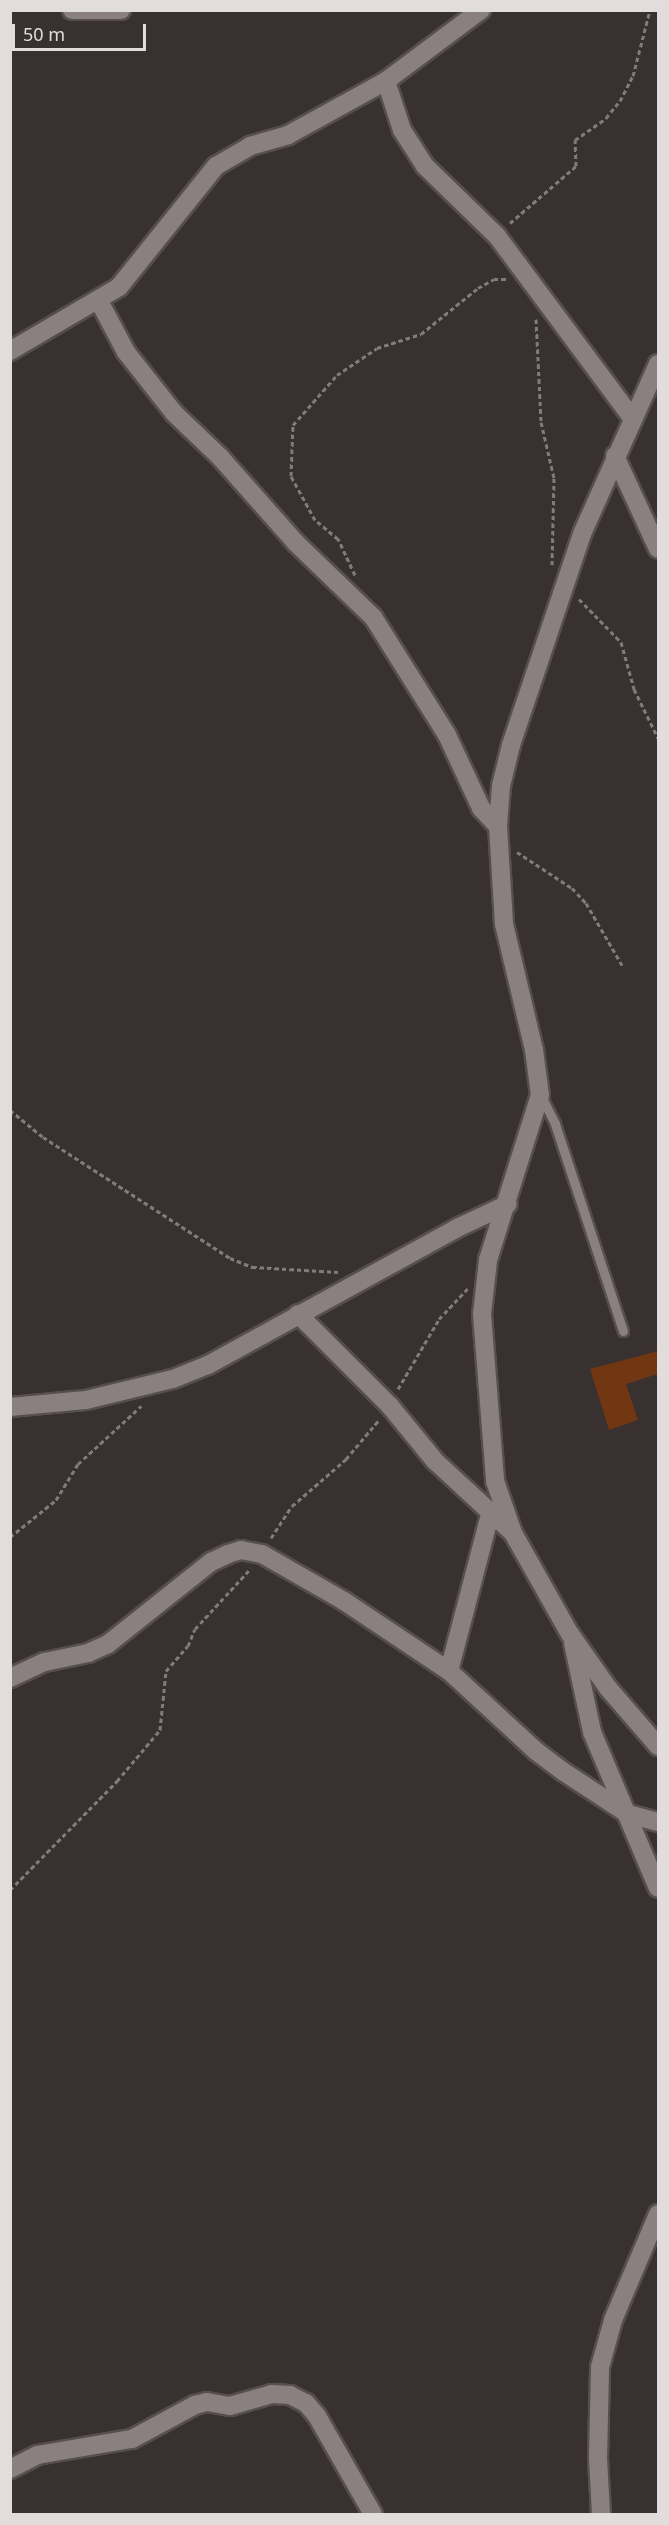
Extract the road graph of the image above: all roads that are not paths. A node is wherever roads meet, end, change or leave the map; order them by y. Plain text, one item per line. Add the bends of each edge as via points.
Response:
1 (72, 10) edge
2 (121, 10) edge
3 (481, 10) edge
4 (386, 81) junction
5 (99, 301) junction
6 (10, 351) edge
7 (658, 364) edge
8 (633, 419) junction
9 (615, 456) junction
10 (658, 549) edge
11 (499, 832) junction
12 (540, 1095) junction
13 (508, 1204) junction
14 (297, 1314) junction
15 (623, 1331) dead end
16 (10, 1407) edge
17 (490, 1515) junction
18 (513, 1533) junction
19 (573, 1638) junction
20 (449, 1671) junction
21 (10, 1678) edge
22 (658, 1746) edge
23 (628, 1814) junction
24 (658, 1822) edge
25 (658, 1888) edge
26 (658, 2214) edge
27 (10, 2469) edge
28 (373, 2514) edge
29 (601, 2514) edge

1 - 2 street
3 - 4 street
4 - 5 street via 288,135 250,146 216,166 134,270
4 - 8 street via 402,130 425,166 497,236
5 - 6 street
5 - 11 street via 126,352 174,413 288,535 373,617 447,735 481,808
7 - 8 street
8 - 9 street
9 - 10 street
9 - 11 street via 563,588 511,745 501,786
11 - 12 street via 504,924 534,1050
12 - 13 street
12 - 15 lane via 555,1124
13 - 14 street
13 - 18 street via 482,1286 486,1407 495,1481
14 - 16 street via 208,1365 173,1379 86,1400
14 - 17 street
17 - 18 street
17 - 20 street
18 - 19 street
19 - 22 street via 608,1688
19 - 23 street via 592,1732
20 - 21 street via 344,1601 262,1554 240,1550 211,1562 108,1644 88,1653 45,1662
20 - 23 street via 536,1751
23 - 24 street
23 - 25 street
26 - 29 street via 602,2358 598,2447
27 - 28 street via 37,2455 132,2439 195,2405 207,2402 230,2406 272,2394 290,2395 306,2403 317,2416

